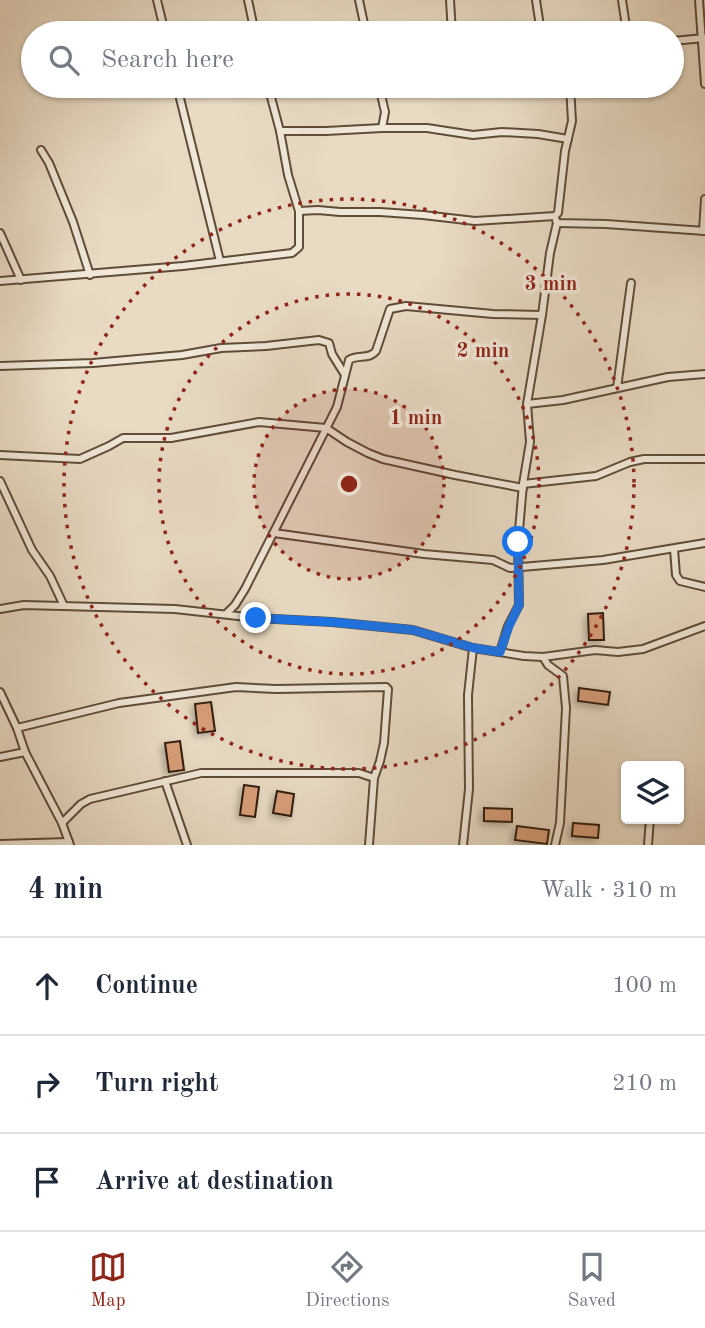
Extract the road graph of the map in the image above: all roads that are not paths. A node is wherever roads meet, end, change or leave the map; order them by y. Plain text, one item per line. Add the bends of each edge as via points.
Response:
1 (157, 0) edge
2 (248, 0) edge
3 (359, 0) edge
4 (450, 0) edge
5 (536, 0) edge
6 (621, 0) edge
7 (699, 0) edge
8 (162, 21) edge
9 (252, 21) edge
10 (363, 21) edge
11 (451, 21) edge
12 (539, 21) edge
13 (625, 21) edge
14 (703, 38) edge
15 (684, 40) edge
16 (705, 84) edge
17 (180, 98) edge
18 (271, 98) edge
19 (381, 98) edge
20 (571, 98) edge
21 (382, 128) junction
22 (280, 131) junction
23 (568, 139) junction
24 (41, 150) dead end
25 (705, 199) edge
26 (299, 211) junction
27 (555, 219) junction
28 (704, 231) edge
29 (0, 233) edge
30 (220, 261) junction
31 (90, 275) junction
32 (22, 280) junction
33 (0, 281) edge
34 (631, 283) dead end
35 (542, 315) junction
36 (0, 366) edge
37 (705, 374) edge
38 (345, 375) junction
39 (617, 388) junction
40 (527, 404) junction
41 (326, 428) junction
42 (0, 455) edge
43 (705, 459) edge
44 (0, 481) edge
45 (523, 486) junction
46 (274, 533) junction
47 (705, 543) edge
48 (674, 549) junction
49 (518, 568) junction
50 (705, 587) edge
51 (64, 606) junction
52 (0, 609) edge
53 (226, 614) junction
54 (705, 626) edge
55 (474, 648) junction
56 (500, 652) junction
57 (542, 657) junction
58 (0, 692) edge
59 (17, 728) junction
60 (25, 752) junction
61 (0, 757) edge
62 (374, 778) junction
63 (165, 781) junction
64 (62, 823) junction
65 (650, 824) edge
66 (0, 844) edge
67 (69, 844) edge
68 (187, 845) edge
69 (369, 845) edge
70 (463, 845) edge
71 (555, 845) edge
72 (648, 845) edge

1 - 8 street
2 - 9 street
3 - 10 street
4 - 11 street
5 - 12 street
6 - 13 street
7 - 14 street
14 - 15 street
14 - 16 street
17 - 30 street
18 - 22 street
19 - 21 street
20 - 23 street
21 - 22 street
21 - 23 street
22 - 26 street
23 - 27 street
24 - 31 street via 74,222
25 - 28 street
26 - 27 street via 474,221
26 - 30 street via 299,247 292,253
27 - 28 street
27 - 35 street
29 - 32 street
30 - 31 street
31 - 32 street
32 - 33 street
34 - 39 street
35 - 38 street via 393,308 376,351 349,360
35 - 40 street
36 - 38 street via 93,363 319,340 329,343
37 - 39 street
38 - 41 street
39 - 40 street
40 - 45 street via 530,442
41 - 42 street via 259,422 171,438 123,438 80,459
41 - 45 street via 383,459
41 - 46 street
43 - 45 street via 644,459 596,476
44 - 51 street
45 - 49 street
46 - 49 street
46 - 53 street via 245,589
47 - 48 street
48 - 49 street
48 - 50 street via 680,581
49 - 56 street via 519,605
51 - 52 street
51 - 53 street
53 - 55 street via 413,630
54 - 57 street via 643,649
55 - 56 street
55 - 70 street
56 - 57 street
57 - 71 street via 563,676 566,708
58 - 59 street
59 - 60 street
59 - 62 street via 119,703 236,687 386,687 384,743
60 - 61 street
60 - 64 street
62 - 63 street via 359,773 201,773
62 - 69 street
63 - 64 street via 90,799
63 - 68 street
64 - 67 street
65 - 72 street
66 - 67 street

